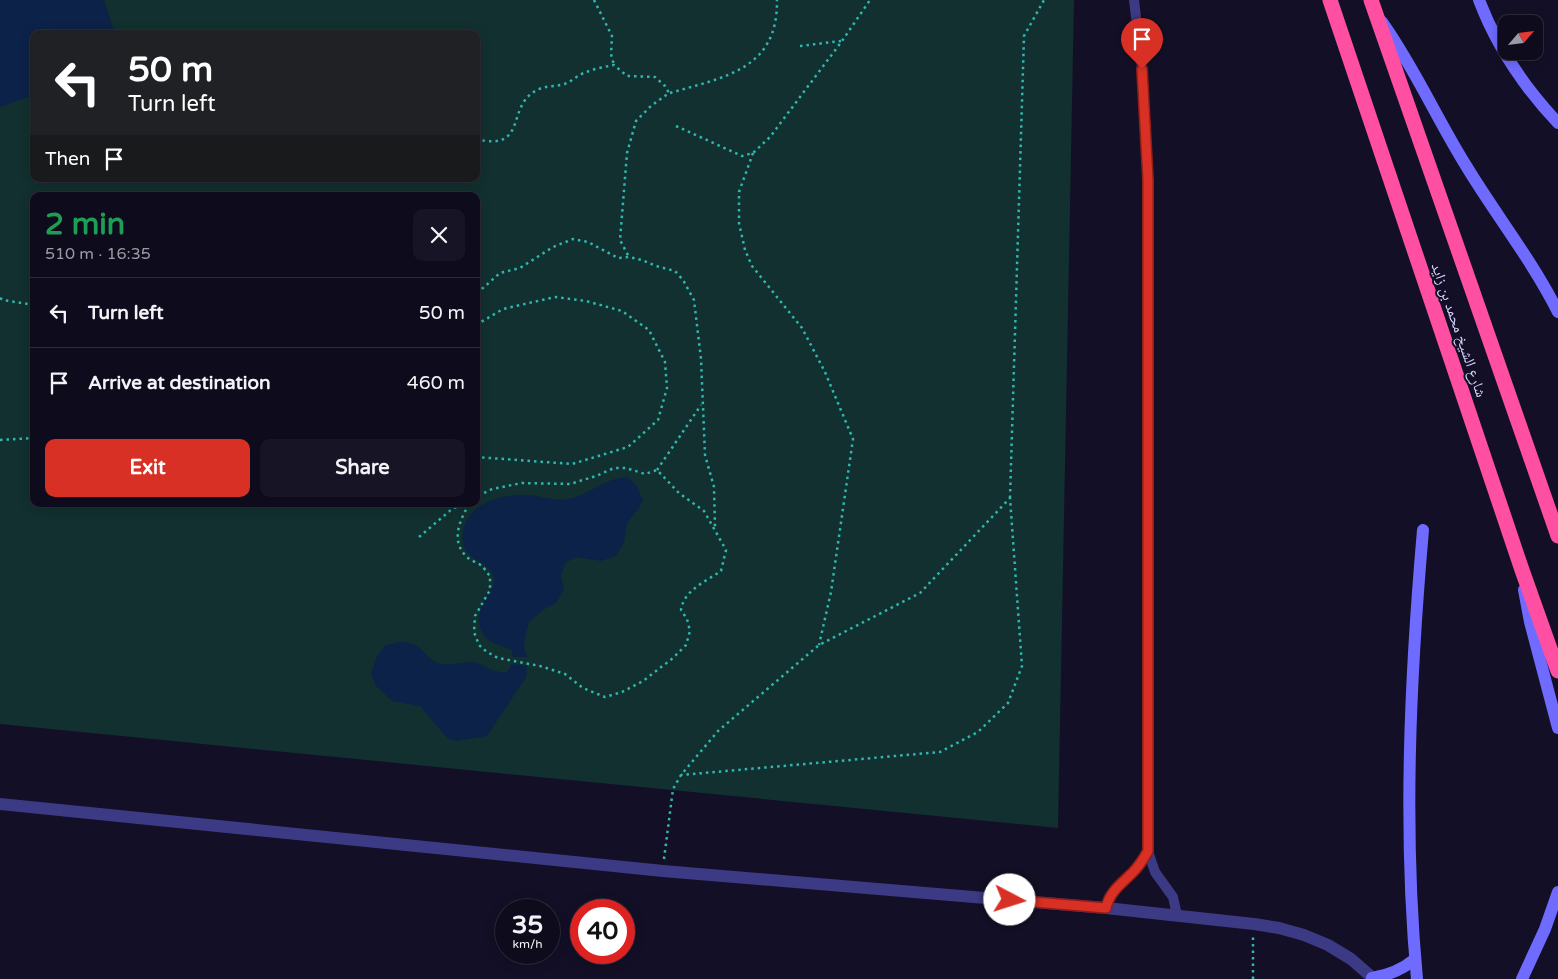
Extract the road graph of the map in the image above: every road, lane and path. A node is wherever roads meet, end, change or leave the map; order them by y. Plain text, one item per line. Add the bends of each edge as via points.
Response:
1 (594, 0) edge
2 (777, 0) edge
3 (870, 0) edge
4 (1044, 0) edge
5 (1134, 0) edge
6 (1330, 0) edge
7 (1479, 0) edge
8 (1373, 7) edge
9 (842, 41) junction
10 (800, 46) dead end
11 (614, 65) junction
12 (669, 93) junction
13 (1558, 123) edge
14 (676, 126) dead end
15 (480, 139) edge
16 (753, 154) junction
17 (629, 257) junction
18 (480, 290) edge
19 (0, 298) edge
20 (30, 304) edge
21 (1558, 312) edge
22 (480, 323) edge
23 (702, 404) junction
24 (30, 438) edge
25 (0, 440) edge
26 (480, 457) edge
27 (657, 470) junction
28 (480, 495) edge
29 (1010, 498) junction
30 (456, 507) edge
31 (467, 507) edge
32 (716, 530) junction
33 (1424, 530) dead end
34 (1558, 536) edge
35 (419, 537) dead end
36 (1522, 570) junction
37 (819, 645) junction
38 (1558, 671) edge
39 (1558, 728) edge
40 (681, 775) junction
41 (0, 804) edge
42 (1148, 851) junction
43 (662, 871) junction
44 (1558, 892) edge
45 (1106, 908) junction
46 (1177, 915) junction
47 (1254, 924) junction
48 (1416, 960) junction
49 (1373, 978) edge
50 (1253, 979) edge
51 (1417, 979) edge
52 (1522, 979) edge

1 - 11 path via 612,36
2 - 12 path via 774,30 767,47 749,64 729,76
3 - 9 path
4 - 29 path via 1024,36
5 - 42 street via 1143,78 1148,180
6 - 36 highway, شارع الشيخ محمد بن زايد
7 - 13 main road via 1502,48 1524,82
8 - 21 main road via 1465,165 1529,260
8 - 34 highway, شارع الشيخ محمد بن زايد
9 - 10 path
9 - 16 path via 770,137
11 - 12 path via 627,76 655,77
11 - 15 path via 583,73 567,83 537,89 527,97 510,134 503,140
12 - 17 path via 636,121 627,153 620,240
14 - 16 path via 742,156
16 - 37 path via 739,192 739,222 745,250 752,266 802,328 825,372 853,439 831,592
17 - 18 path via 618,258 588,242 573,239 553,247 520,268 500,273
17 - 23 path via 675,271 694,300
19 - 20 path
22 - 26 path via 503,309 555,296 622,311 649,330 665,362 667,388 658,420 628,447 572,464
23 - 27 path
23 - 32 path via 705,455 714,487
24 - 25 path
27 - 28 path via 645,474 614,468 570,484 522,484 492,488
27 - 32 path via 683,496 704,511
29 - 37 path via 920,592
29 - 40 path via 1022,666 1008,703 978,732 940,752
30 - 35 path
31 - 32 path via 457,534 459,547 490,576 490,590 475,616 474,632 479,645 498,658 565,674 583,688 604,696 622,692 643,681 686,645 690,631 681,610 683,600 721,571 726,550
33 - 48 main road via 1410,745
36 - 38 highway, شارع الشيخ محمد بن زايد
36 - 39 main road via 1530,622
37 - 40 path via 718,731
40 - 43 path via 673,789
41 - 43 street
42 - 45 street via 1108,898
42 - 46 street via 1155,872 1173,897
43 - 45 street
44 - 52 main road
45 - 46 street
46 - 47 street
47 - 49 street via 1288,930 1328,945
47 - 50 path
48 - 49 main road via 1400,970
48 - 51 main road

